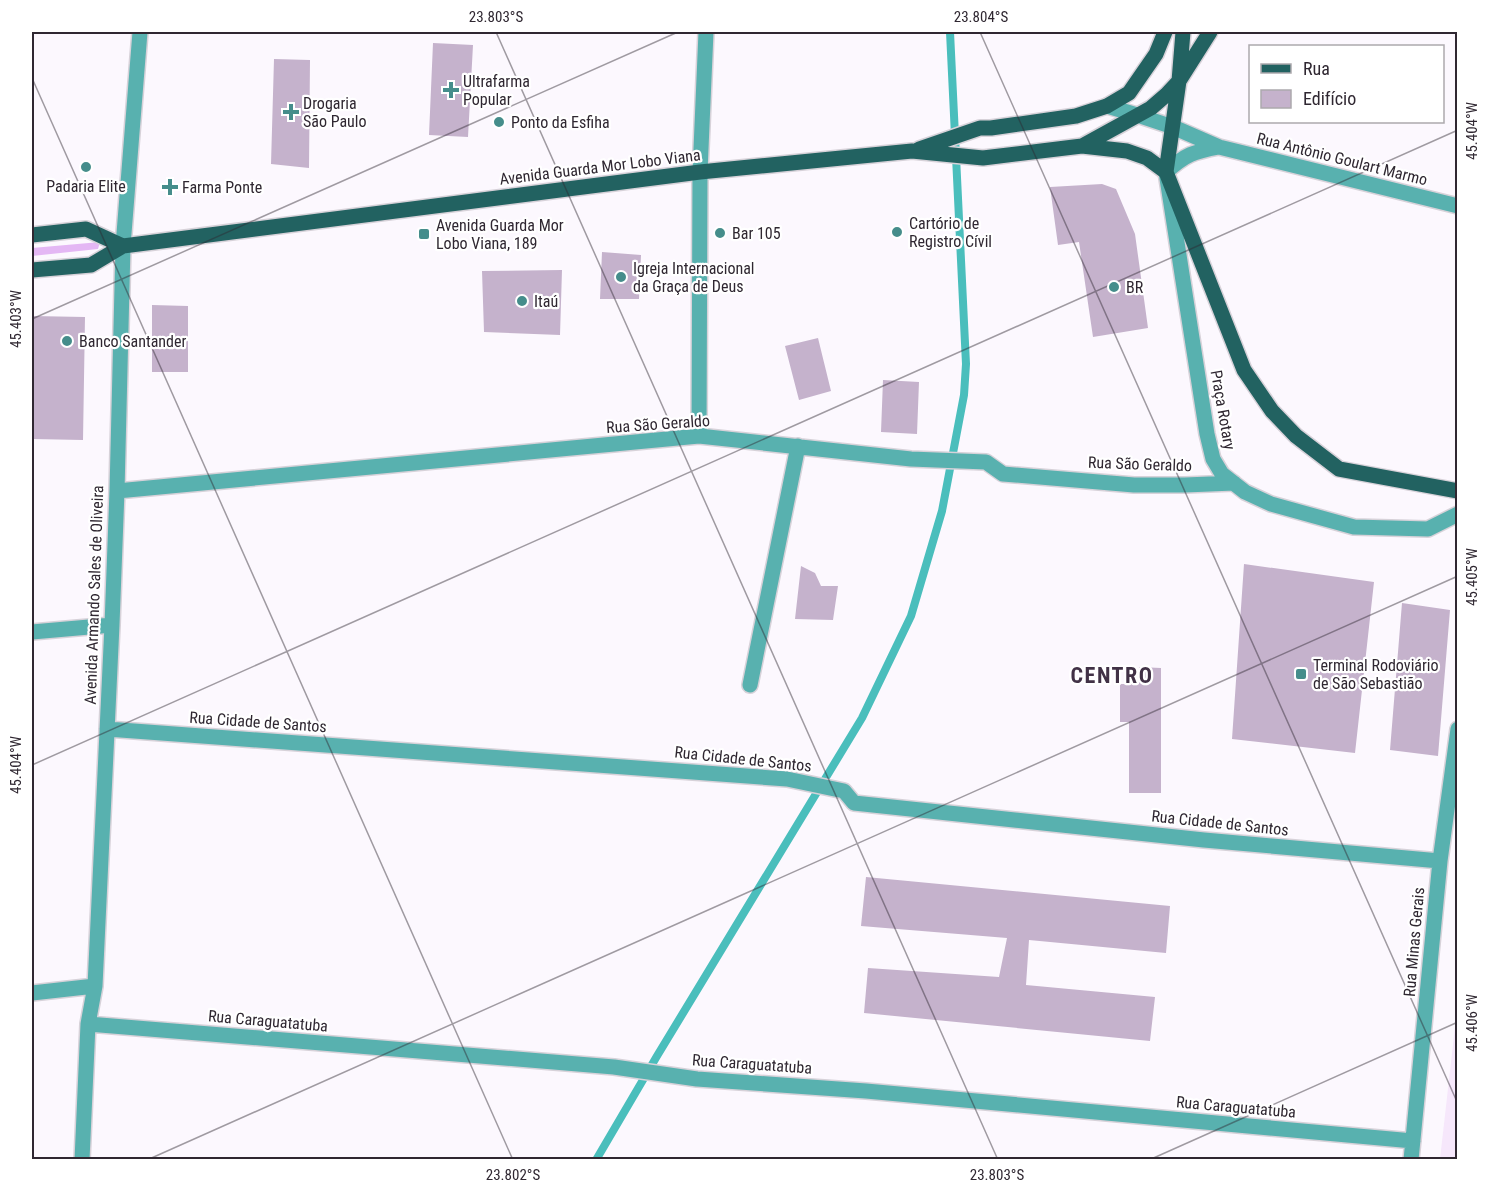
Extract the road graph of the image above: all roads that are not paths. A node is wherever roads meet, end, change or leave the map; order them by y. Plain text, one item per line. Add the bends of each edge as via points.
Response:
1 (140, 32) edge
2 (706, 32) edge
3 (1165, 32) edge
4 (1183, 32) edge
5 (1210, 32) edge
6 (1179, 81) junction
7 (1107, 106) junction
8 (1137, 115) junction
9 (1173, 128) junction
10 (1082, 146) junction
11 (1219, 147) junction
12 (912, 151) junction
13 (700, 172) junction
14 (1166, 172) junction
15 (1458, 206) edge
16 (32, 235) edge
17 (123, 246) junction
18 (32, 270) edge
19 (699, 436) junction
20 (798, 446) junction
21 (1234, 483) junction
22 (117, 491) junction
23 (1458, 491) edge
24 (1458, 514) edge
25 (112, 625) junction
26 (32, 632) edge
27 (750, 685) dead end
28 (107, 729) junction
29 (1458, 729) edge
30 (1440, 861) junction
31 (94, 986) junction
32 (32, 993) edge
33 (88, 1024) junction
34 (1413, 1141) junction
35 (82, 1160) edge
36 (1411, 1160) edge

1 - 17 street, Avenida Armando Sales de Oliveira
2 - 13 street
3 - 7 main road via 1156,54 1129,93
4 - 6 main road
5 - 6 main road
6 - 8 main road via 1151,108
6 - 9 main road
7 - 8 street, Rua Antônio Goulart Marmo
7 - 12 main road via 1076,116 980,128
8 - 9 street, Rua Antônio Goulart Marmo
8 - 10 main road
9 - 11 street, Rua Antônio Goulart Marmo
9 - 14 main road
10 - 12 main road, Avenida Guarda Mor Lobo Viana via 983,158
10 - 14 main road via 1127,151 1147,158
11 - 14 street, Rua Antônio Goulart Marmo via 1197,151
11 - 15 street, Rua Antônio Goulart Marmo
12 - 13 main road, Avenida Guarda Mor Lobo Viana
13 - 17 main road, Avenida Guarda Mor Lobo Viana
13 - 19 street
14 - 21 street, Praça Rotary via 1207,434 1213,459 1222,474
14 - 23 main road via 1244,370 1272,411 1296,436 1339,469
16 - 17 main road via 86,229
17 - 18 main road, Avenida Guarda Mor Lobo Viana via 91,265
17 - 22 street, Avenida Armando Sales de Oliveira
19 - 20 street, Rua São Geraldo
19 - 22 street, Rua São Geraldo
20 - 21 street, Rua São Geraldo via 911,459 986,462 1003,474 1134,485
20 - 27 street
21 - 24 street, Praça Rotary via 1271,504 1354,526 1428,529
22 - 25 street, Avenida Armando Sales de Oliveira
25 - 26 street
25 - 28 street, Avenida Armando Sales de Oliveira
28 - 30 street, Rua Cidade de Santos via 786,779 844,791 854,802
28 - 31 street, Avenida Armando Sales de Oliveira
29 - 30 street, Rua Minas Gerais
30 - 34 street, Rua Minas Gerais
31 - 32 street
31 - 33 street, Avenida Armando Sales de Oliveira
33 - 34 street, Rua Caraguatatuba via 615,1067 678,1077
33 - 35 street, Avenida Armando Sales de Oliveira
34 - 36 street, Rua Minas Gerais

